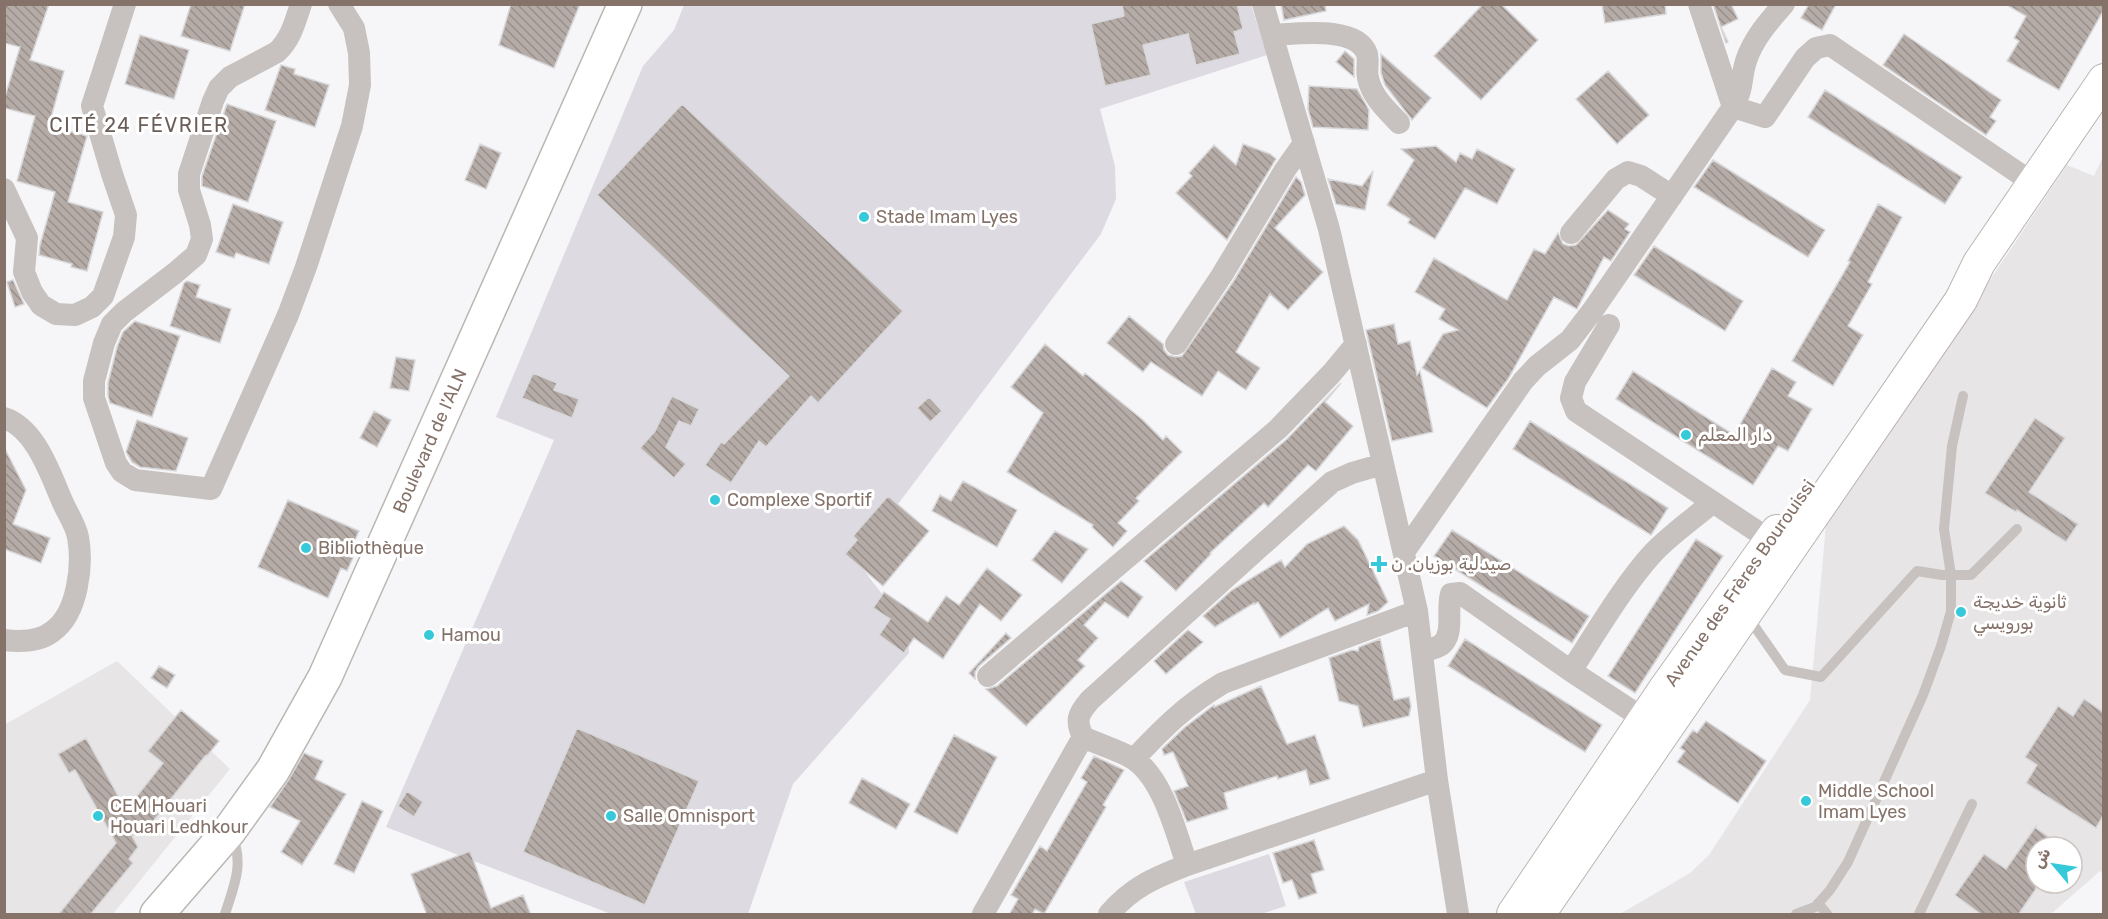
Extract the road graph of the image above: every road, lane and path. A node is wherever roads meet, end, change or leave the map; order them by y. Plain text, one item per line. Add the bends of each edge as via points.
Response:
1 (125, 4) edge
2 (302, 4) edge
3 (339, 4) edge
4 (625, 4) edge
5 (1263, 4) edge
6 (1699, 4) edge
7 (1784, 4) edge
8 (1272, 35) junction
9 (2103, 80) edge
10 (1733, 107) junction
11 (1399, 123) dead end
12 (1304, 144) junction
13 (2033, 183) junction
14 (4, 189) edge
15 (1671, 196) junction
16 (1571, 233) dead end
17 (1979, 263) junction
18 (1609, 325) dead end
19 (1176, 344) dead end
20 (1356, 344) junction
21 (1963, 396) dead end
22 (4, 418) edge
23 (1383, 464) junction
24 (1713, 502) junction
25 (2018, 529) dead end
26 (1770, 540) junction
27 (1404, 552) junction
28 (1951, 575) junction
29 (1417, 611) junction
30 (1746, 614) junction
31 (4, 640) edge
32 (1422, 652) junction
33 (1571, 671) junction
34 (988, 676) dead end
35 (1644, 719) junction
36 (1083, 737) junction
37 (1134, 759) junction
38 (1437, 780) junction
39 (1972, 804) dead end
40 (229, 831) junction
41 (1187, 865) junction
42 (1818, 903) junction
43 (157, 915) edge
44 (225, 915) edge
45 (983, 915) edge
46 (1109, 915) edge
47 (1458, 915) edge
48 (1513, 915) edge
49 (1539, 915) edge
50 (1796, 915) edge
51 (1827, 915) edge
52 (1919, 915) edge

1 - 14 street via 92,106 126,215 124,237 103,296 92,308 66,315 41,305 24,272 27,238
2 - 3 street via 283,46 230,77 213,101 189,174 189,190 202,239 196,255 124,312 112,324 104,343 94,381 94,398 116,464 135,480 211,489 288,315 352,126 360,85 354,28
4 - 40 main road, Boulevard de l'ALN via 325,677 273,770
5 - 8 street
6 - 10 street
7 - 10 street via 1755,40
8 - 11 street via 1317,33 1358,42 1367,54 1368,78 1375,96
8 - 12 street
9 - 13 main road
10 - 13 street via 1765,117 1805,58 1816,48 1830,45
10 - 15 street
12 - 19 street
12 - 20 street
13 - 17 main road
15 - 16 street via 1628,172 1616,179
15 - 27 street via 1570,340 1523,381
17 - 26 main road, Avenue des Frères Bourouissi via 1952,285
17 - 30 main road via 1961,300
18 - 24 street via 1575,382 1571,398 1576,411
20 - 23 street
20 - 34 street via 1278,429
21 - 28 lane via 1952,446 1944,529
22 - 31 street via 23,429 39,450 78,535 80,564 75,596 53,631 35,640
23 - 27 street
23 - 36 street via 1332,482 1090,700 1078,714 1077,725
24 - 26 street
24 - 33 street via 1652,554
25 - 28 lane via 1971,575
26 - 35 main road, Avenue des Frères Bourouissi
27 - 29 street
28 - 30 lane via 1917,571 1821,677 1785,670
28 - 42 lane via 1951,611 1923,695 1848,862
29 - 32 street
29 - 37 street via 1223,683 1196,699
30 - 49 main road
32 - 33 street via 1441,645 1447,636 1451,594 1461,593
32 - 38 street
33 - 35 street
35 - 48 main road, Avenue des Frères Bourouissi
36 - 37 street
36 - 45 street
37 - 41 street via 1150,773
38 - 41 street
38 - 47 street
39 - 52 lane
40 - 43 main road, Boulevard de l'ALN
40 - 44 lane via 237,847 238,867
41 - 46 street via 1151,879 1129,893
42 - 50 lane
42 - 51 lane

